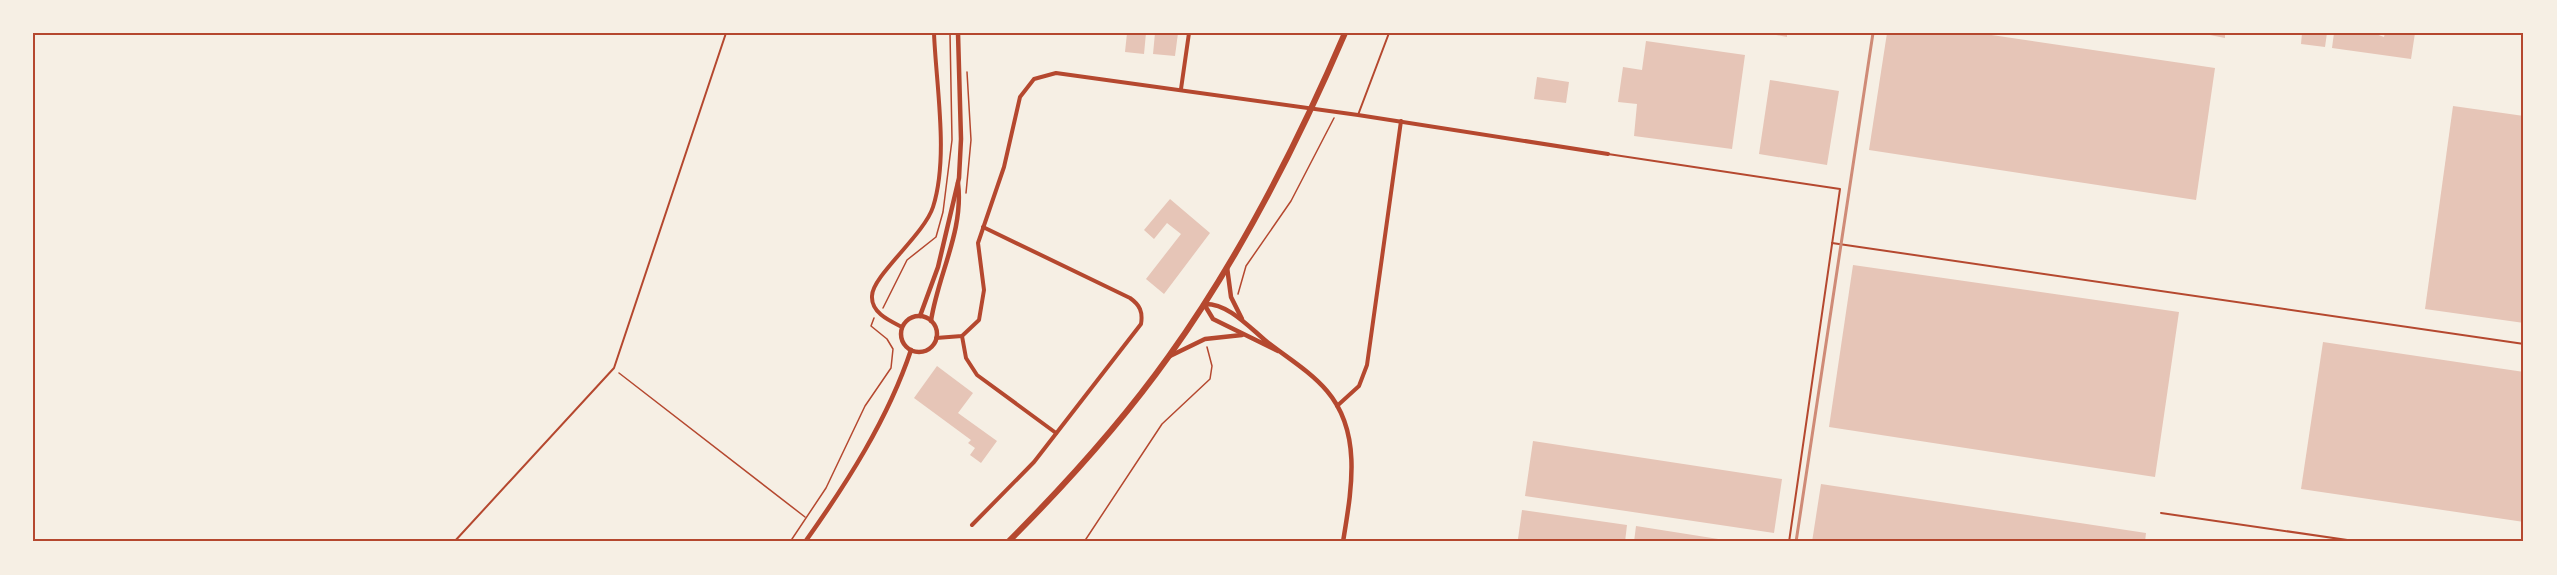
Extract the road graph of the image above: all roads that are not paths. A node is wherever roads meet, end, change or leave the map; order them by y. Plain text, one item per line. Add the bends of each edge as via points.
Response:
1 (726, 33) edge
2 (934, 33) edge
3 (958, 33) edge
4 (1189, 33) edge
5 (1345, 33) edge
6 (1389, 33) edge
7 (1181, 89) junction
8 (1358, 115) junction
9 (1401, 121) junction
10 (1608, 154) joint
11 (958, 181) junction
12 (983, 227) junction
13 (1832, 243) junction
14 (1227, 264) junction
15 (1204, 304) junction
16 (920, 316) junction
17 (931, 321) junction
18 (1245, 323) junction
19 (902, 327) junction
20 (1244, 334) junction
21 (962, 336) junction
22 (936, 338) junction
23 (2524, 344) edge
24 (911, 350) junction
25 (1278, 351) junction
26 (1168, 358) junction
27 (1337, 406) junction
28 (1056, 433) junction
29 (2161, 513) dead end
30 (972, 525) dead end
31 (454, 542) edge
32 (805, 542) edge
33 (1008, 542) edge
34 (1343, 542) edge
35 (1789, 542) edge
36 (2361, 542) edge

1 - 31 lane via 614,368
2 - 19 street via 940,147 936,196 923,226 873,288 873,307
3 - 11 street
4 - 7 street
5 - 14 main road via 1301,130
6 - 8 lane
7 - 8 street
7 - 12 street via 1056,73 1034,79 1020,97 1002,175
8 - 9 street
9 - 10 street
9 - 27 street via 1367,365 1359,386
10 - 13 lane via 1840,189
11 - 16 street via 938,267
11 - 17 street via 960,201 953,240
12 - 21 street via 978,243 984,290 982,311 974,328
12 - 28 street via 1130,298 1141,311 1141,324
13 - 23 lane
13 - 35 lane
14 - 15 main road
14 - 18 street via 1231,297
15 - 18 street via 1221,306
15 - 20 street via 1213,319
15 - 26 main road
16 - 17 street
16 - 19 street via 911,317
17 - 22 street
18 - 25 street
19 - 24 street via 903,342
20 - 25 street
20 - 26 street via 1205,339
21 - 22 street
21 - 28 street via 966,358 976,375
22 - 24 street via 927,350
24 - 32 street via 872,437
25 - 27 street via 1312,376
26 - 33 main road via 1095,448
27 - 34 street via 1348,433 1353,463
28 - 30 street via 1034,462
29 - 36 lane

